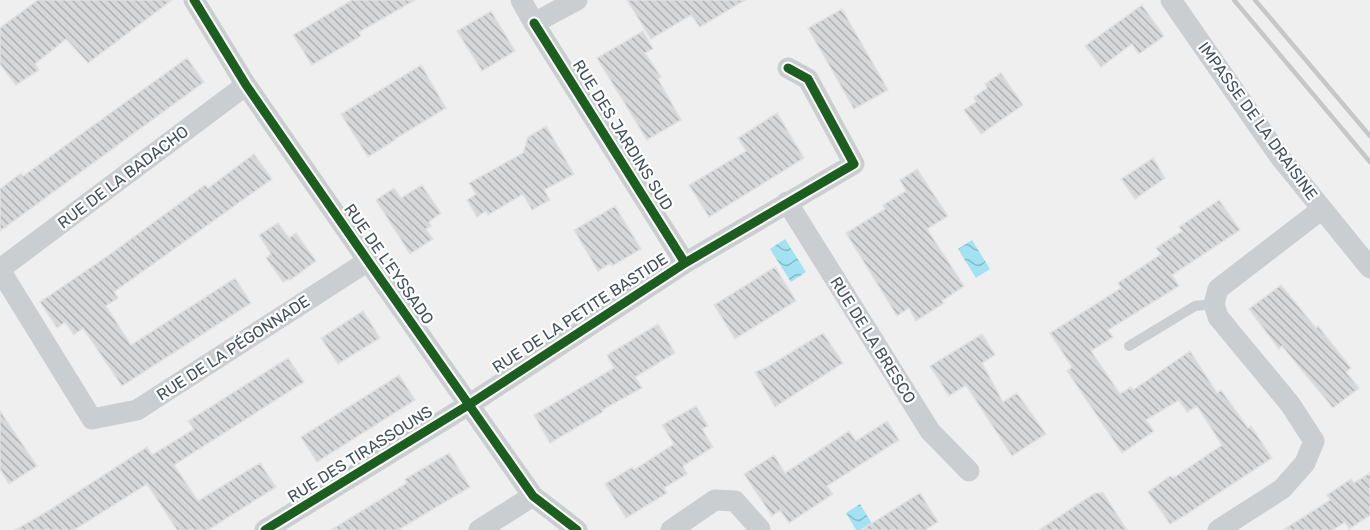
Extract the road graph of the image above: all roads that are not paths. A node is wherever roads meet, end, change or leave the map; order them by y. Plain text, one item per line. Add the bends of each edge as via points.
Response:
1 (194, 0) edge
2 (521, 0) edge
3 (577, 0) edge
4 (1172, 0) edge
5 (534, 23) junction
6 (788, 68) dead end
7 (246, 85) junction
8 (787, 202) junction
9 (1322, 209) junction
10 (368, 261) junction
11 (684, 263) junction
12 (1370, 268) edge
13 (0, 269) edge
14 (1214, 304) junction
15 (1129, 346) dead end
16 (470, 404) junction
17 (92, 418) joint
18 (969, 471) dead end
19 (533, 496) junction
20 (760, 529) edge
21 (266, 530) edge
22 (479, 530) edge
23 (577, 530) edge
24 (671, 530) edge
25 (1218, 530) edge

1 - 7 street, RUE DE L'EYSSADO
2 - 5 street, RUE DES JARDINS SUD
3 - 5 street
4 - 9 street, IMPASSE DE LA DRAISINE via 1280,157
5 - 11 street, RUE DES JARDINS SUD
6 - 8 street, RUE DE LA PETITE BASTIDE via 808,79 854,164
7 - 10 street, RUE DE L'EYSSADO
7 - 13 street, RUE DE LA BADACHO
8 - 11 street, RUE DE LA PETITE BASTIDE
8 - 18 street, RUE DE LA BRESCO via 930,431
9 - 12 street, IMPASSE DE LA DRAISINE
9 - 14 street via 1218,289
10 - 16 street, RUE DE L'EYSSADO
10 - 17 street, RUE DE LA PÉGONNADE via 137,410
11 - 16 street, RUE DE LA PETITE BASTIDE
13 - 17 street, RUE DE LA BADACHO
14 - 15 lane via 1195,306
14 - 25 street via 1218,317 1290,404 1314,441 1305,464 1282,489
16 - 19 street, RUE DE L'EYSSADO
16 - 21 street, RUE DES TIRASSOUNS
19 - 22 street
19 - 23 street, RUE DE L'EYSSADO
20 - 24 street via 735,501 715,501

